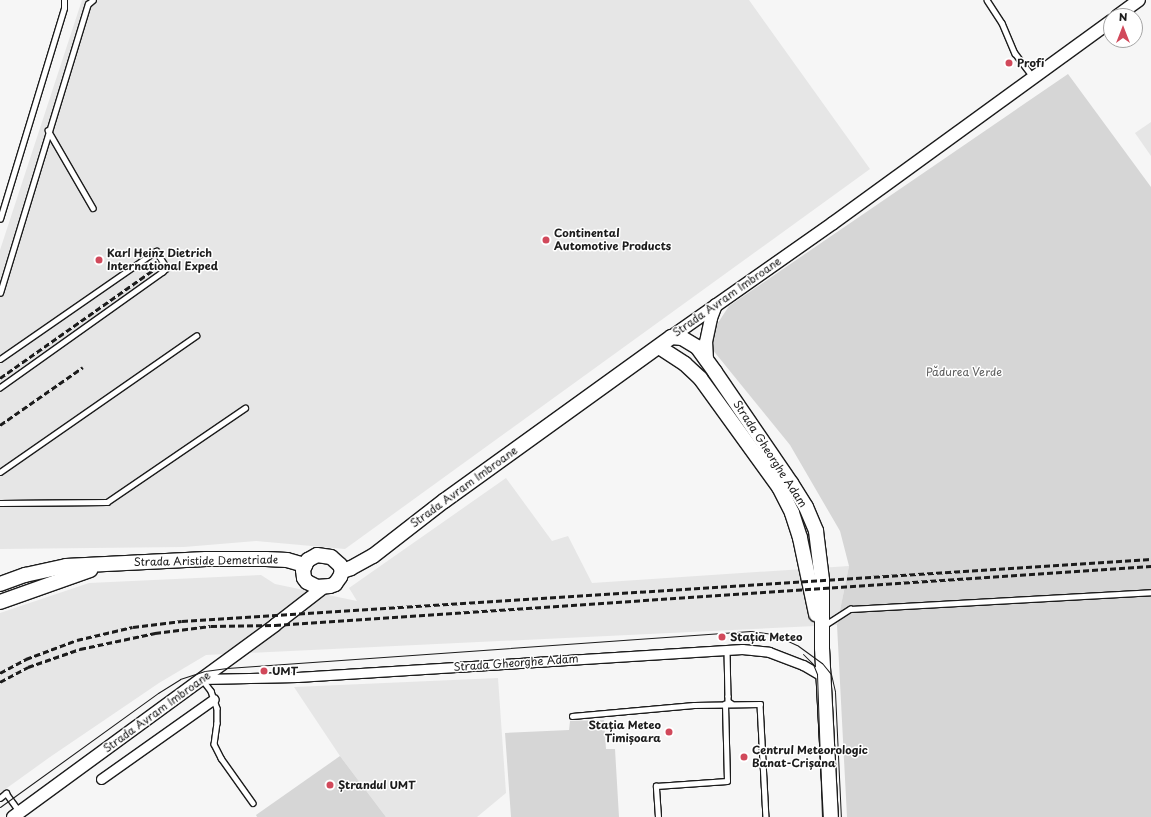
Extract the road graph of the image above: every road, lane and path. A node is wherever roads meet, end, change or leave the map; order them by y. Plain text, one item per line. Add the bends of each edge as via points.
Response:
1 (64, 0) edge
2 (93, 0) edge
3 (987, 0) edge
4 (1139, 0) edge
5 (1128, 8) edge
6 (1103, 27) edge
7 (1032, 77) junction
8 (48, 130) junction
9 (93, 208) dead end
10 (0, 219) edge
11 (0, 292) edge
12 (717, 304) junction
13 (196, 336) dead end
14 (671, 337) junction
15 (659, 346) junction
16 (0, 359) edge
17 (707, 360) junction
18 (0, 388) edge
19 (245, 408) dead end
20 (0, 472) edge
21 (0, 503) edge
22 (106, 564) junction
23 (305, 565) junction
24 (342, 571) junction
25 (307, 582) junction
26 (0, 584) edge
27 (324, 587) junction
28 (1151, 592) edge
29 (0, 602) edge
30 (300, 605) junction
31 (822, 627) junction
32 (822, 648) junction
33 (727, 650) junction
34 (824, 677) junction
35 (202, 679) junction
36 (214, 699) junction
37 (731, 703) junction
38 (725, 704) junction
39 (572, 716) dead end
40 (101, 779) dead end
41 (0, 798) edge
42 (253, 803) dead end
43 (16, 814) edge
44 (658, 817) edge
45 (766, 817) edge
46 (831, 817) edge

1 - 10 lane via 64,8
2 - 8 lane via 88,4
3 - 7 lane via 1002,23 1015,53
4 - 5 main road
6 - 7 main road, Strada Avram Imbroane
7 - 12 main road, Strada Avram Imbroane via 833,224
8 - 9 lane
8 - 11 lane
12 - 14 main road, Strada Avram Imbroane
12 - 17 main road via 710,318 706,342
13 - 20 lane
14 - 15 main road, Strada Avram Imbroane
14 - 17 main road, Strada Gheorghe Adam via 682,338 697,347
15 - 24 main road, Strada Avram Imbroane via 444,500 373,556
15 - 32 main road, Strada Gheorghe Adam via 700,378 779,487 792,513 800,538
16 - 18 lane via 156,251 165,265 163,272
17 - 31 main road, Strada Gheorghe Adam via 806,507 816,531 822,580
19 - 21 lane via 107,502
22 - 23 main road, Strada Aristide Demetriade via 266,559 287,560
22 - 26 main road, Strada Aristide Demetriade via 66,566 25,575
22 - 29 main road, Strada Aristide Demetriade
23 - 24 main road via 312,557 324,555 336,561
23 - 25 main road via 303,574
24 - 27 main road via 338,581
25 - 27 main road
25 - 30 main road
27 - 30 main road, Strada Avram Imbroane
28 - 31 lane via 850,609
30 - 35 main road, Strada Avram Imbroane
31 - 32 main road, Strada Gheorghe Adam
32 - 34 main road, Strada Gheorghe Adam
33 - 34 street, Strada Gheorghe Adam via 754,649 769,652 803,665
33 - 35 street, Strada Gheorghe Adam via 297,678
33 - 37 lane via 728,701
34 - 46 main road, Strada Gheorghe Adam
35 - 36 lane
35 - 43 main road, Strada Avram Imbroane
36 - 40 street
36 - 42 lane via 217,715 214,744
37 - 38 lane
37 - 45 lane via 757,703 761,706
38 - 39 lane
38 - 44 lane via 727,781 656,786
41 - 43 lane via 6,793

